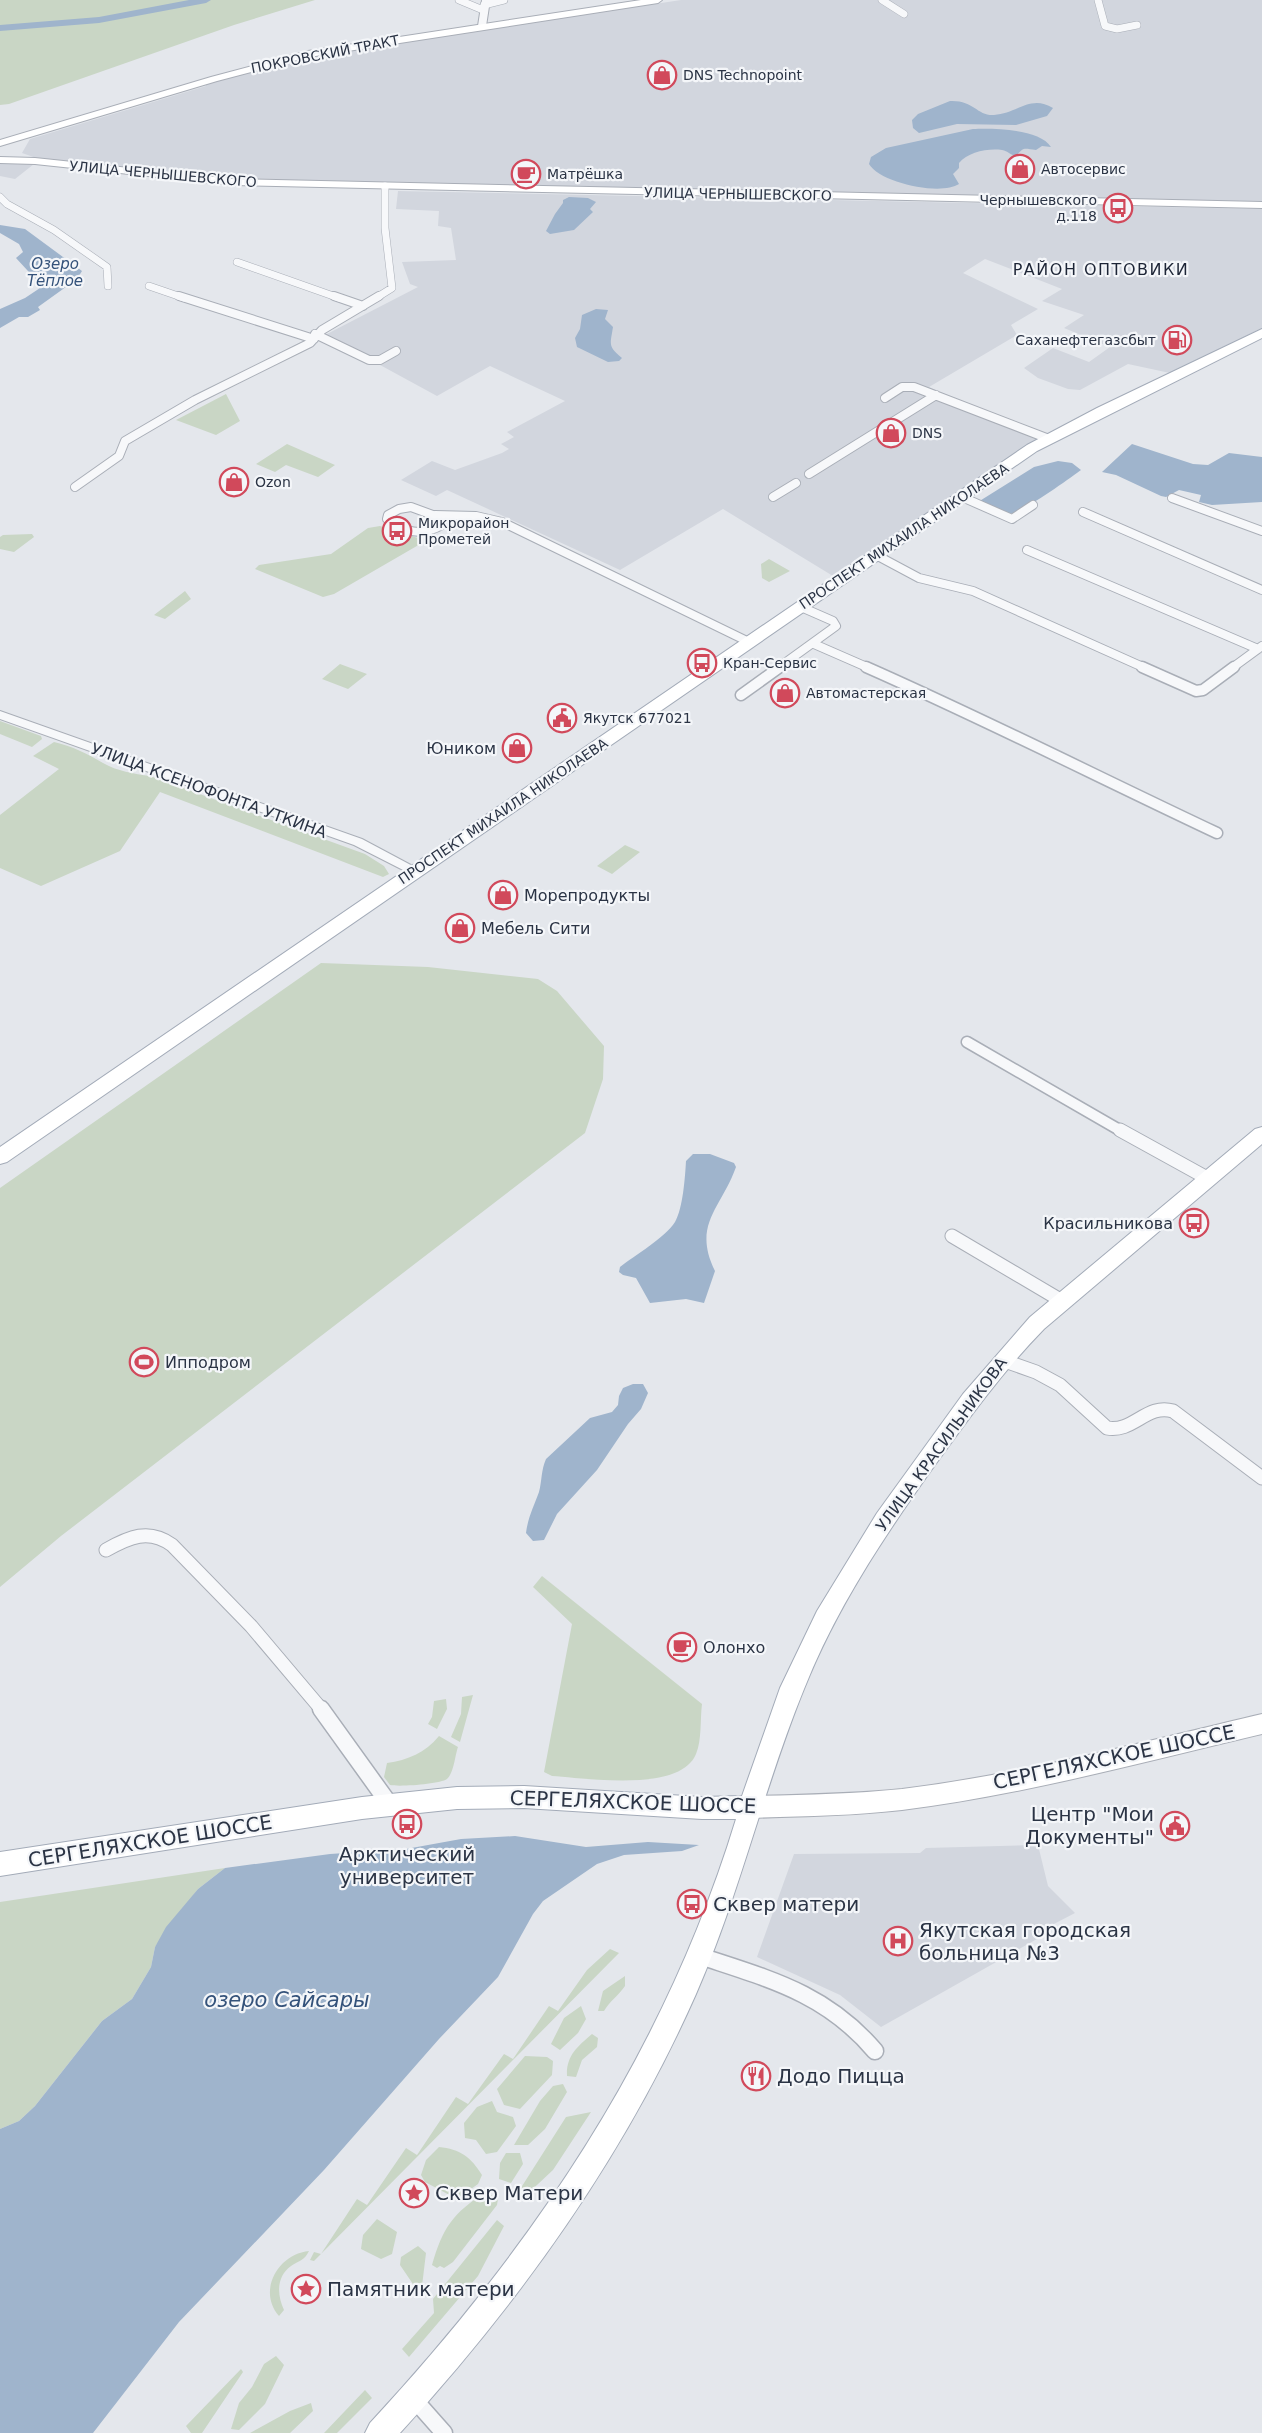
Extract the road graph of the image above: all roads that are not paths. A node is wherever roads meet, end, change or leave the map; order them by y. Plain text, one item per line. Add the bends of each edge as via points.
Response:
1 (459, 0) edge
2 (504, 0) edge
3 (658, 0) edge
4 (882, 0) edge
5 (1098, 0) edge
6 (484, 5) edge
7 (904, 14) dead end
8 (1137, 25) dead end
9 (482, 26) junction
10 (5, 147) edge
11 (0, 159) edge
12 (35, 161) junction
13 (385, 186) junction
14 (0, 197) edge
15 (1262, 205) edge
16 (237, 262) dead end
17 (108, 286) dead end
18 (149, 286) dead end
19 (363, 306) junction
20 (1262, 333) edge
21 (315, 336) junction
22 (396, 351) dead end
23 (936, 394) junction
24 (885, 398) dead end
25 (1048, 439) junction
26 (809, 474) dead end
27 (796, 483) dead end
28 (75, 487) dead end
29 (962, 496) junction
30 (773, 497) dead end
31 (1172, 498) dead end
32 (1033, 505) dead end
33 (1083, 512) dead end
34 (435, 515) junction
35 (469, 516) junction
36 (442, 525) junction
37 (1262, 531) edge
38 (1027, 550) dead end
39 (876, 555) junction
40 (1262, 590) edge
41 (801, 607) junction
42 (749, 642) junction
43 (814, 644) junction
44 (1260, 648) edge
45 (741, 695) dead end
46 (0, 715) edge
47 (1217, 833) dead end
48 (416, 872) junction
49 (967, 1042) dead end
50 (1262, 1134) edge
51 (0, 1157) edge
52 (1208, 1178) junction
53 (952, 1236) dead end
54 (1062, 1301) junction
55 (1002, 1360) junction
56 (1262, 1478) edge
57 (106, 1550) dead end
58 (1262, 1724) edge
59 (390, 1805) junction
60 (752, 1807) junction
61 (0, 1864) edge
62 (700, 1956) junction
63 (875, 2051) dead end
64 (413, 2398) junction
65 (380, 2433) edge
66 (444, 2433) edge

1 - 6 street
2 - 6 street
3 - 9 main road, ПОКРОВСКИЙ ТРАКТ
4 - 7 street
5 - 8 street via 1105,26 1121,29
6 - 9 street
9 - 10 main road, ПОКРОВСКИЙ ТРАКТ via 273,62 25,137
10 - 11 main road via 8,155
10 - 12 main road
11 - 12 main road, УЛИЦА ЧЕРНЫШЕВСКОГО
12 - 13 main road, УЛИЦА ЧЕРНЫШЕВСКОГО via 206,180
13 - 15 main road, УЛИЦА ЧЕРНЫШЕВСКОГО
13 - 19 street via 392,288
14 - 17 street via 107,267
16 - 19 street
18 - 21 street via 287,332
19 - 21 street
20 - 25 main road, ПРОСПЕКТ МИХАИЛА НИКОЛАЕВА
21 - 22 street via 369,360 380,360
21 - 28 street via 309,343 195,400 125,441 119,456
23 - 24 street via 908,386
23 - 25 street
23 - 26 street
25 - 29 main road, ПРОСПЕКТ МИХАИЛА НИКОЛАЕВА
27 - 30 street
29 - 32 street via 1012,519
29 - 39 main road, ПРОСПЕКТ МИХАИЛА НИКОЛАЕВА
31 - 37 street
33 - 40 street
34 - 35 street
34 - 36 street via 443,520
34 - 36 street via 405,508 387,517 393,524 420,533
35 - 36 street
35 - 42 street via 502,522
38 - 44 street
39 - 41 main road, ПРОСПЕКТ МИХАИЛА НИКОЛАЕВА
39 - 44 street via 919,578 973,591 1196,691 1203,690
41 - 42 main road, ПРОСПЕКТ МИХАИЛА НИКОЛАЕВА
41 - 43 street via 836,626
42 - 48 main road, ПРОСПЕКТ МИХАИЛА НИКОЛАЕВА
43 - 45 street
43 - 47 street via 955,706
46 - 48 street, УЛИЦА КСЕНОФОНТА УТКИНА via 358,843
48 - 51 main road, ПРОСПЕКТ МИХАИЛА НИКОЛАЕВА
49 - 52 street via 1033,1083
50 - 52 main road, УЛИЦА КРАСИЛЬНИКОВА
52 - 54 main road, УЛИЦА КРАСИЛЬНИКОВА
53 - 54 street
54 - 55 main road, УЛИЦА КРАСИЛЬНИКОВА
55 - 56 street via 1039,1373 1067,1390 1098,1423 1110,1430 1123,1428 1156,1410 1166,1408 1178,1413
55 - 60 main road, УЛИЦА КРАСИЛЬНИКОВА via 898,1498 812,1644 761,1769
57 - 59 street via 127,1538 153,1535 170,1544 224,1596 281,1661
58 - 60 main road, СЕРГЕЛЯХСКОЕ ШОССЕ via 1056,1771 924,1796
59 - 60 main road, СЕРГЕЛЯХСКОЕ ШОССЕ via 524,1797 702,1808
59 - 61 main road, СЕРГЕЛЯХСКОЕ ШОССЕ
60 - 62 main road, УЛИЦА КРАСИЛЬНИКОВА
62 - 63 street via 810,1996 854,2027
62 - 64 main road, УЛИЦА КРАСИЛЬНИКОВА via 627,2105 582,2177 516,2275
64 - 65 main road, УЛИЦА КРАСИЛЬНИКОВА
64 - 66 street

